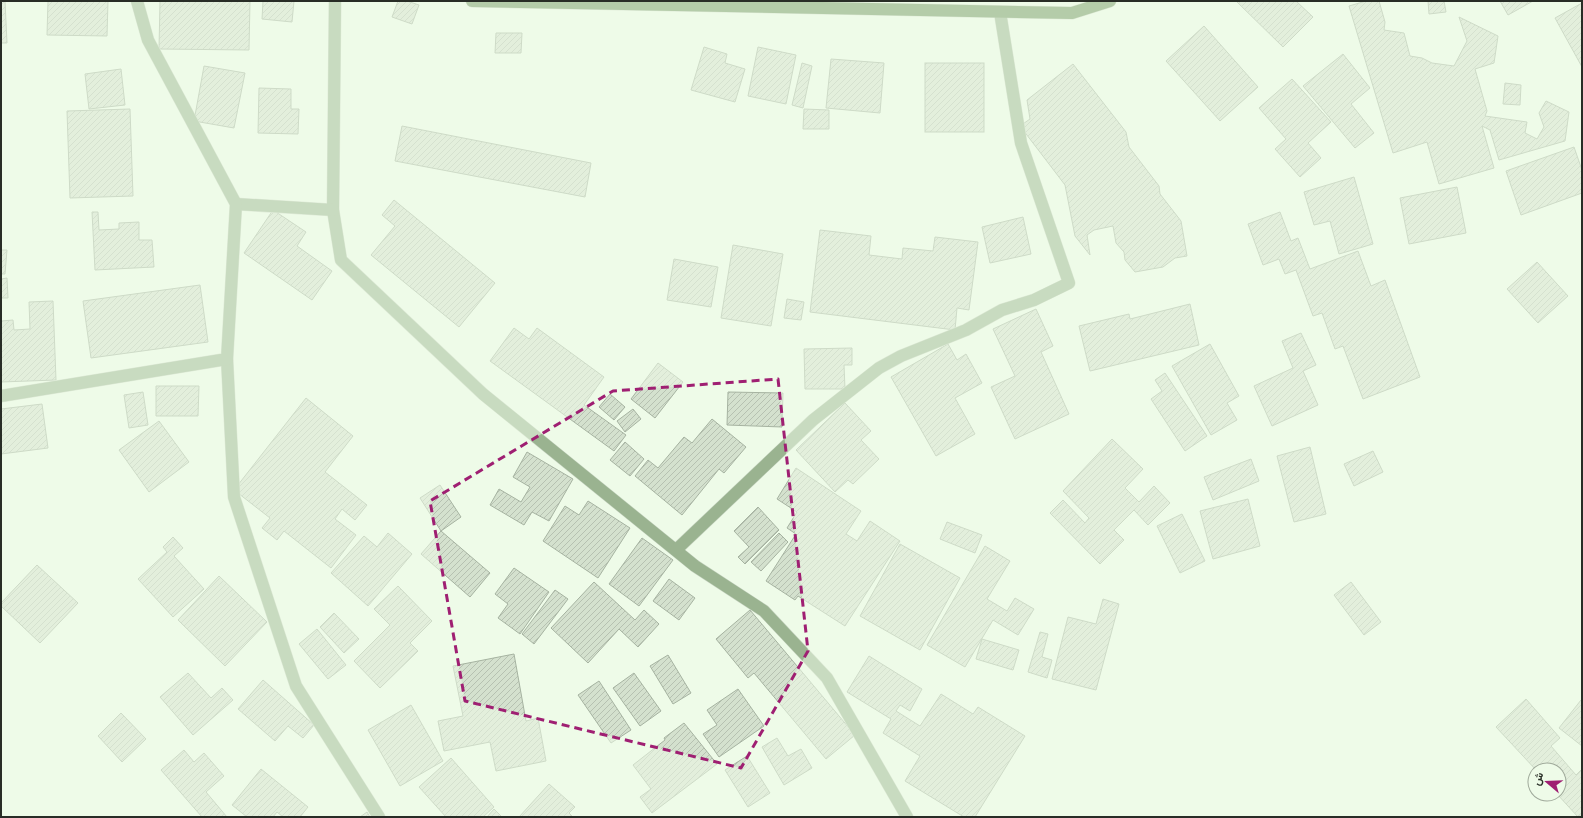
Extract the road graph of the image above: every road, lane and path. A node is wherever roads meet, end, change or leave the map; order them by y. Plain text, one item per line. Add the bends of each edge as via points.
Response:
1 (137, 1) edge
2 (335, 1) edge
3 (472, 1) edge
4 (1110, 1) edge
5 (688, 3) edge
6 (1000, 12) junction
7 (236, 204) junction
8 (333, 210) junction
9 (227, 359) junction
10 (1, 396) edge
11 (676, 550) junction
12 (379, 817) edge
13 (907, 817) edge

1 - 7 street via 148,40
2 - 8 street
3 - 5 street
4 - 6 street via 1072,13
5 - 6 street
6 - 11 street via 1021,143 1069,283 1034,300 1002,310 966,330 901,356 879,368 813,420
7 - 8 street
7 - 9 street
8 - 11 street via 341,260 483,394
9 - 10 street
9 - 12 street via 234,497 296,686
11 - 13 street via 695,566 764,611 827,678

